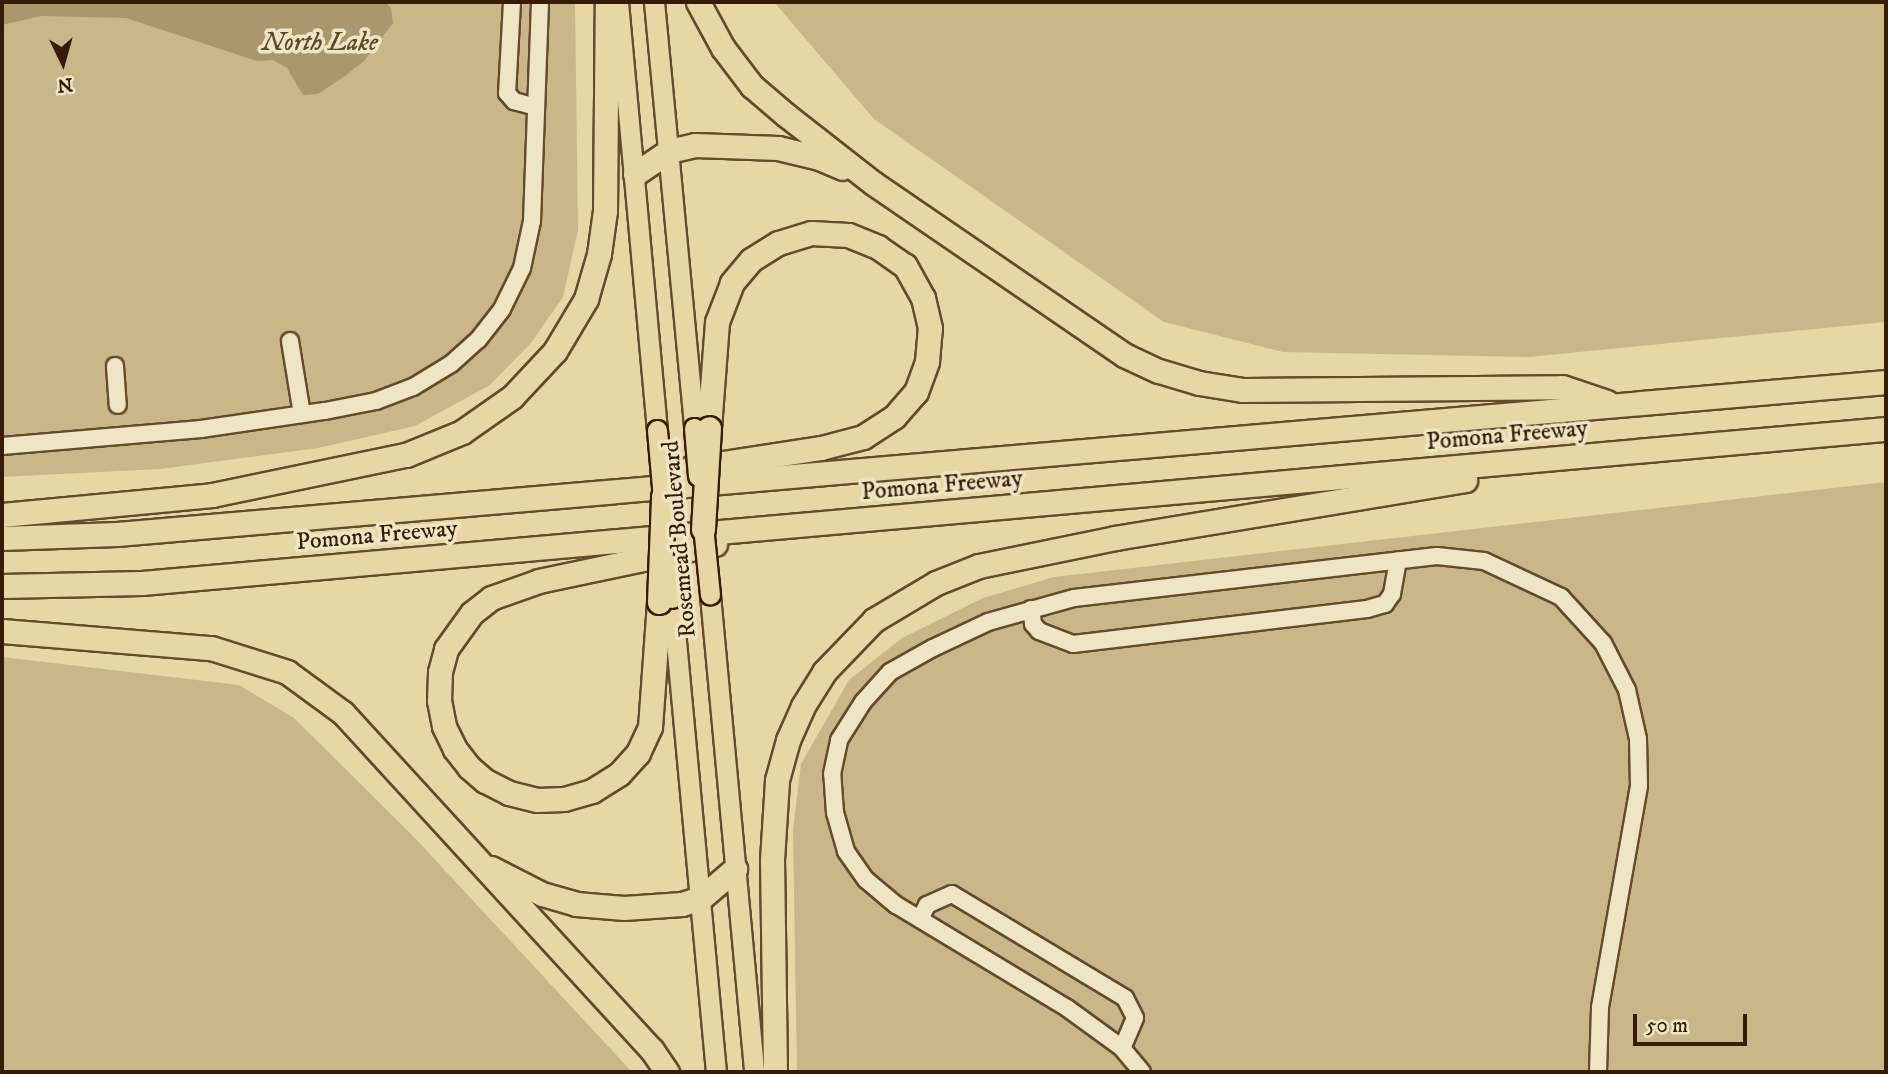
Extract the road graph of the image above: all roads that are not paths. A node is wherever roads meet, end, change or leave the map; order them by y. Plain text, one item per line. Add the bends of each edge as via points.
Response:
1 (512, 2) edge
2 (540, 2) edge
3 (607, 2) edge
4 (618, 2) edge
5 (654, 2) edge
6 (698, 2) edge
7 (536, 107) junction
8 (669, 150) junction
9 (635, 174) junction
10 (873, 183) junction
11 (290, 341) dead end
12 (114, 366) dead end
13 (1886, 382) edge
14 (118, 405) dead end
15 (1616, 405) junction
16 (302, 414) junction
17 (702, 428) junction
18 (1886, 429) edge
19 (2, 446) edge
20 (1626, 452) junction
21 (663, 496) joint
22 (466, 503) junction
23 (2, 515) edge
24 (805, 524) junction
25 (703, 529) joint
26 (2, 538) edge
27 (1398, 561) junction
28 (2, 586) edge
29 (665, 600) junction
30 (1031, 609) junction
31 (2, 631) edge
32 (482, 863) junction
33 (735, 869) junction
34 (701, 898) junction
35 (920, 919) junction
36 (1122, 1048) junction
37 (667, 1072) edge
38 (716, 1072) edge
39 (754, 1072) edge
40 (775, 1072) edge
41 (1142, 1072) edge
42 (1598, 1072) edge

1 - 7 lane via 507,93 514,101
2 - 7 lane
3 - 23 highway via 605,211 599,254 586,299 555,351 512,397 462,432 406,456 212,495
4 - 9 main road, Rosemead Boulevard
5 - 8 main road, Rosemead Boulevard
6 - 10 highway via 723,48 752,86
7 - 16 lane via 532,221 522,268 502,309 452,365 413,387 376,401
8 - 9 highway
8 - 10 highway via 695,145 778,148 819,158
8 - 17 main road, Rosemead Boulevard
9 - 21 main road, Rosemead Boulevard, bridge
10 - 15 highway via 1124,355 1199,383 1244,390 1562,387
11 - 16 lane
12 - 14 lane
13 - 15 highway, Pomona Freeway
15 - 22 highway, Pomona Freeway
16 - 19 lane via 201,429
17 - 22 highway via 717,322 732,284 751,260 778,243 811,233 848,235 878,247 905,266 923,298 928,318 927,361 916,392 894,417 863,437 821,448
17 - 25 highway, bridge
18 - 20 highway, Pomona Freeway
20 - 24 highway, Pomona Freeway
20 - 40 highway via 1115,538 979,566 936,583 874,620 824,672 803,706 777,780 772,860
21 - 29 highway, bridge
22 - 26 highway, Pomona Freeway via 117,534
24 - 28 highway, Pomona Freeway via 142,583
24 - 29 highway via 539,581 491,598 457,631 440,672 439,701 455,749 485,781 537,800 592,791 619,774 638,753 650,727
25 - 33 main road, Rosemead Boulevard, bridge
27 - 30 lane via 1074,597
27 - 30 lane via 1392,594 1385,604 1367,608 1073,644 1040,631 1033,624
27 - 42 lane via 1437,556 1484,561 1561,597 1603,643 1627,690 1638,739 1639,786 1600,1008
29 - 34 main road, Rosemead Boulevard
30 - 35 lane via 977,627 890,672 863,702 839,740 832,774 835,813 846,851 866,880
31 - 32 highway via 211,648 287,672 343,713
32 - 34 highway via 542,894 587,906 682,904
32 - 37 highway
33 - 34 highway
33 - 39 main road, Rosemead Boulevard
34 - 38 main road, Rosemead Boulevard
35 - 36 lane via 1067,1008
35 - 36 lane via 927,905 952,894 1125,998 1135,1018
36 - 41 lane

